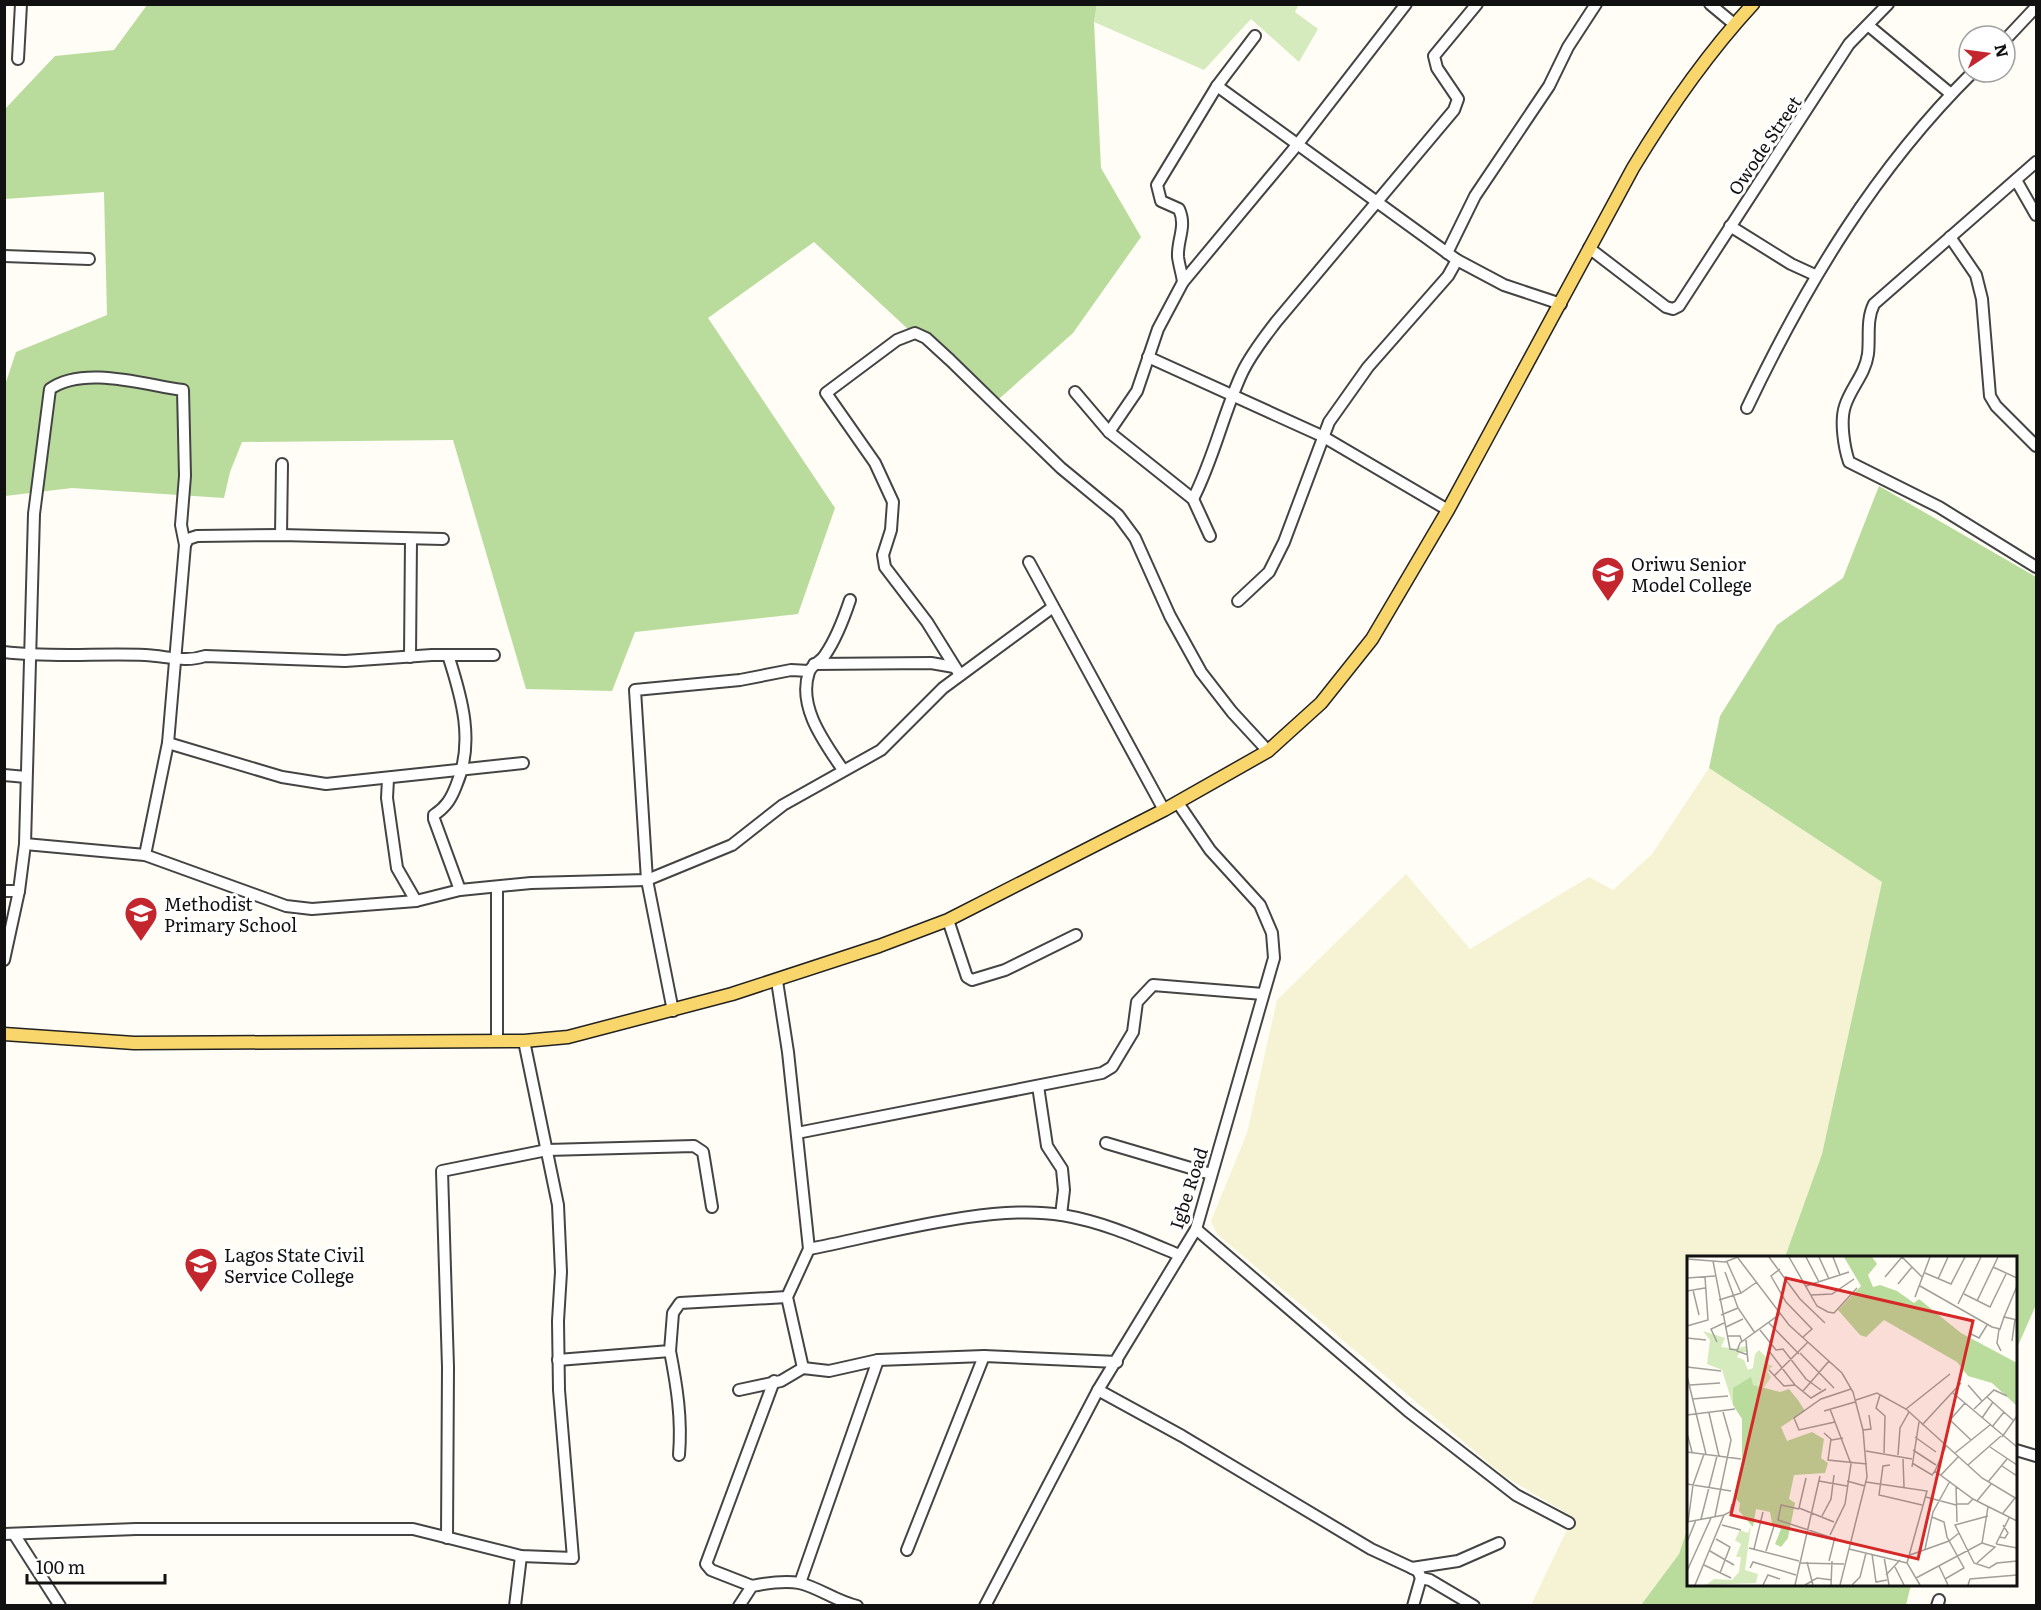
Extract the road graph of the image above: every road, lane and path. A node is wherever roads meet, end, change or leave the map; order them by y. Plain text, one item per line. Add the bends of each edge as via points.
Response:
1 (21, 4) edge
2 (1406, 4) edge
3 (1477, 4) edge
4 (1596, 4) edge
5 (1710, 4) edge
6 (1753, 4) edge
7 (1888, 4) edge
8 (2037, 7) edge
9 (1734, 24) junction
10 (1869, 26) junction
11 (2017, 28) edge
12 (1255, 36) dead end
13 (18, 59) dead end
14 (1961, 84) edge
15 (1217, 86) junction
16 (1951, 94) junction
17 (1298, 145) junction
18 (2037, 162) edge
19 (2016, 180) junction
20 (1379, 201) junction
21 (2037, 215) edge
22 (1730, 226) junction
23 (1950, 237) junction
24 (1589, 248) junction
25 (1448, 253) junction
26 (4, 256) edge
27 (89, 259) dead end
28 (1457, 260) junction
29 (1815, 275) junction
30 (1183, 282) junction
31 (1561, 304) junction
32 (1148, 357) junction
33 (1075, 393) dead end
34 (1233, 396) junction
35 (1747, 408) dead end
36 (1109, 432) junction
37 (1322, 436) junction
38 (2037, 446) edge
39 (282, 464) dead end
40 (1193, 499) junction
41 (1448, 510) junction
42 (281, 535) junction
43 (1210, 536) dead end
44 (411, 539) junction
45 (443, 539) dead end
46 (185, 545) junction
47 (1029, 562) dead end
48 (2037, 567) edge
49 (850, 600) dead end
50 (1238, 601) dead end
51 (1053, 608) junction
52 (4, 652) edge
53 (31, 655) junction
54 (448, 655) junction
55 (494, 655) dead end
56 (410, 657) junction
57 (176, 659) junction
58 (812, 668) junction
59 (957, 671) junction
60 (168, 743) junction
61 (1268, 751) junction
62 (523, 763) dead end
63 (464, 768) junction
64 (843, 770) junction
65 (4, 775) edge
66 (26, 777) junction
67 (388, 779) junction
68 (1178, 803) junction
69 (1164, 810) junction
70 (25, 844) junction
71 (145, 855) junction
72 (647, 880) junction
73 (497, 888) junction
74 (4, 891) edge
75 (19, 891) junction
76 (460, 891) junction
77 (416, 901) junction
78 (948, 920) junction
79 (1076, 935) dead end
80 (4, 960) edge
81 (777, 981) junction
82 (1263, 994) junction
83 (673, 1011) junction
84 (4, 1034) edge
85 (497, 1041) junction
86 (524, 1041) junction
87 (1038, 1086) junction
88 (797, 1133) junction
89 (1106, 1143) dead end
90 (547, 1150) junction
91 (1211, 1174) junction
92 (712, 1207) dead end
93 (1061, 1215) junction
94 (1196, 1229) junction
95 (809, 1249) junction
96 (1179, 1255) junction
97 (787, 1297) junction
98 (670, 1351) junction
99 (984, 1356) junction
100 (558, 1360) junction
101 (878, 1360) junction
102 (1117, 1362) junction
103 (803, 1368) junction
104 (774, 1381) junction
105 (739, 1390) dead end
106 (1098, 1390) junction
107 (2017, 1450) edge
108 (679, 1455) dead end
109 (2037, 1456) edge
110 (1569, 1523) dead end
111 (9, 1534) edge
112 (447, 1538) junction
113 (1499, 1543) dead end
114 (907, 1551) dead end
115 (521, 1556) junction
116 (1412, 1568) junction
117 (1421, 1578) junction
118 (800, 1583) junction
119 (752, 1586) junction
120 (60, 1605) edge
121 (515, 1605) edge
122 (739, 1605) edge
123 (856, 1605) edge
124 (985, 1605) edge
125 (1413, 1605) edge
126 (1474, 1605) edge

1 - 13 street
2 - 17 street
3 - 20 street via 1434,56 1437,68 1458,99 1454,110
4 - 25 street via 1537,105 1475,196
5 - 9 street
6 - 9 main road
7 - 10 street, Owode Street
8 - 11 street
9 - 24 main road via 1666,113
10 - 16 street
10 - 22 street, Owode Street via 1849,44
12 - 15 street
14 - 16 street
15 - 17 street
15 - 30 street via 1157,185 1161,201 1179,209 1183,218 1178,258
16 - 29 street via 1897,158
17 - 20 street
17 - 30 street
18 - 19 street
19 - 21 street
19 - 23 street
20 - 25 street
20 - 34 street via 1266,336 1243,371
22 - 24 street, Owode Street via 1673,309
22 - 29 street
23 - 38 street via 1976,274 1982,299 1990,396
23 - 48 street via 1870,310 1866,366 1845,406 1849,462 1939,507
24 - 31 main road
25 - 28 street
26 - 27 street
28 - 31 street via 1504,285
28 - 37 street via 1448,276 1349,392
29 - 35 street
30 - 32 street via 1158,328
31 - 41 main road
32 - 34 street
32 - 36 street via 1137,391
33 - 36 street
34 - 37 street
34 - 40 street
36 - 40 street
37 - 41 street
37 - 50 street via 1284,542 1269,572
39 - 42 street
40 - 43 street
41 - 61 main road via 1351,669 1321,703
42 - 44 street
42 - 46 street via 197,536
44 - 45 street
44 - 56 street
46 - 53 street via 181,525 185,476 183,390 87,376 50,389 34,514
46 - 57 street
47 - 51 street
49 - 58 street via 824,657
51 - 59 street
51 - 69 street
52 - 53 street
53 - 57 street via 148,655
53 - 66 street
54 - 55 street
54 - 56 street
54 - 63 street via 467,733
56 - 57 street via 345,661 250,656
57 - 60 street
58 - 59 street via 931,663
58 - 64 street via 810,711
58 - 72 street via 740,680 635,690
59 - 61 street via 883,562 893,502 875,463 826,393 897,340 915,333 926,338 1061,468 1118,515 1135,538 1170,616 1201,672
59 - 64 street via 880,750
60 - 67 street via 309,783 338,785
60 - 71 street
61 - 68 main road
62 - 63 street
63 - 67 street
63 - 76 street via 447,806 434,815
64 - 72 street via 783,805 732,845
65 - 66 street
66 - 70 street
67 - 77 street via 397,868
68 - 69 main road
68 - 82 street, Igbe Road via 1210,850 1268,917 1274,958
69 - 78 main road
70 - 71 street
70 - 75 street
71 - 77 street via 286,906 312,909
72 - 73 street
72 - 83 street
73 - 76 street
73 - 85 street
74 - 75 street
75 - 80 street
76 - 77 street
78 - 79 street via 967,977 972,980 1005,970
78 - 81 main road
81 - 83 main road
81 - 88 street
82 - 87 street via 1153,986 1137,1002 1132,1032 1112,1067 1096,1075
82 - 91 street, Igbe Road
83 - 86 main road via 568,1037
84 - 85 main road via 134,1043
85 - 86 main road
86 - 90 street
87 - 88 street
87 - 93 street via 1047,1146 1062,1169
88 - 95 street
89 - 91 street
90 - 92 street via 700,1148
90 - 100 street via 558,1205
90 - 112 street via 442,1171 448,1367
91 - 94 street, Igbe Road
93 - 95 street via 963,1218
93 - 96 street via 1111,1226
94 - 96 street, Igbe Road
94 - 110 street via 1408,1411 1516,1495
95 - 97 street
96 - 102 street, Igbe Road
97 - 98 street via 680,1303 673,1313
97 - 103 street
98 - 100 street
98 - 108 street via 679,1396
99 - 101 street
99 - 102 street
99 - 114 street
100 - 115 street via 573,1558
101 - 103 street via 829,1371
101 - 118 street
102 - 106 street, Igbe Road
103 - 104 street via 790,1378
104 - 105 street
104 - 119 street via 706,1564 711,1570
106 - 116 street via 1371,1549
106 - 124 street, Igbe Road
107 - 109 street
111 - 112 street via 376,1528 413,1529
111 - 120 street
112 - 115 street
113 - 116 street via 1458,1561
115 - 121 street
116 - 117 street
117 - 125 street
117 - 126 street
118 - 119 street
118 - 123 street via 838,1602
119 - 122 street

